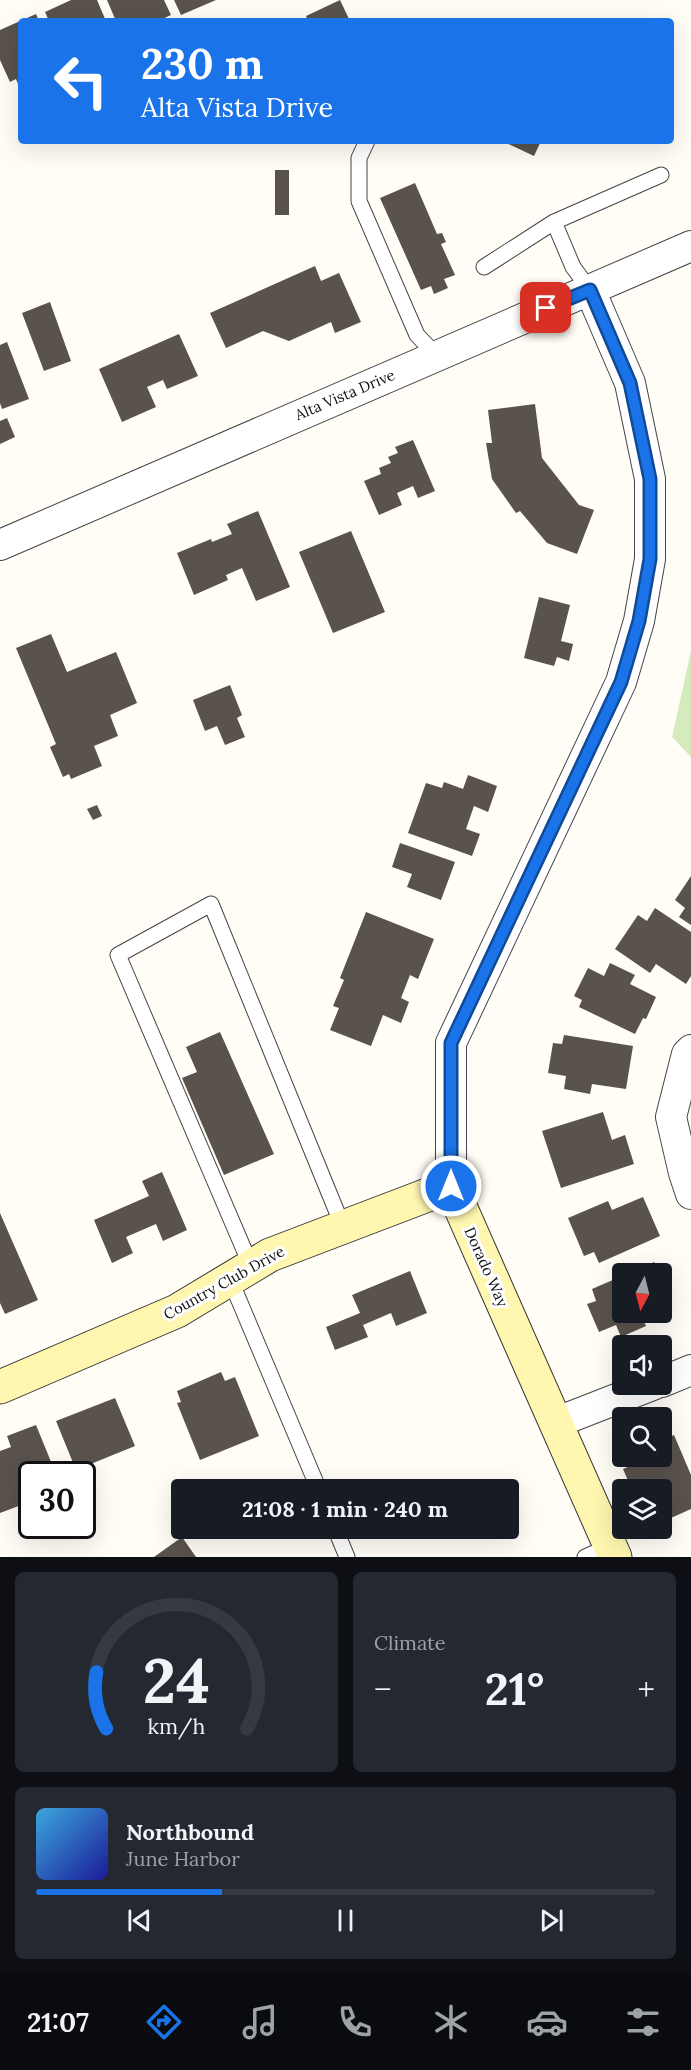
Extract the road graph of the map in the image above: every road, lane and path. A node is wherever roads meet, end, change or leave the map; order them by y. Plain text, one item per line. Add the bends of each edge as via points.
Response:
1 (366, 144) edge
2 (661, 175) dead end
3 (554, 222) junction
4 (691, 246) edge
5 (484, 267) dead end
6 (590, 290) junction
7 (437, 356) junction
8 (0, 545) edge
9 (691, 1050) edge
10 (451, 1186) junction
11 (691, 1194) edge
12 (343, 1227) junction
13 (240, 1273) junction
14 (691, 1370) edge
15 (672, 1378) edge
16 (0, 1387) edge
17 (627, 1395) edge
18 (555, 1423) junction
19 (315, 1479) edge
20 (340, 1539) edge
21 (604, 1553) edge
22 (347, 1557) edge

1 - 7 lane via 360,158 358,201 417,335
2 - 3 lane
3 - 5 lane
3 - 6 lane via 573,267
4 - 6 street, Alta Vista Drive
6 - 7 street, Alta Vista Drive
6 - 10 street, Dorado Way via 630,383 650,479 650,559 639,621 621,682 451,1043
7 - 8 street, Alta Vista Drive
9 - 11 street via 671,1117
10 - 12 street, Country Club Drive
10 - 18 street, Dorado Way
12 - 13 street, Country Club Drive via 270,1255
12 - 13 lane via 211,904 118,954
13 - 16 street, Country Club Drive via 177,1311
13 - 19 lane
14 - 15 street
17 - 18 street
18 - 21 street, Dorado Way
20 - 22 lane

